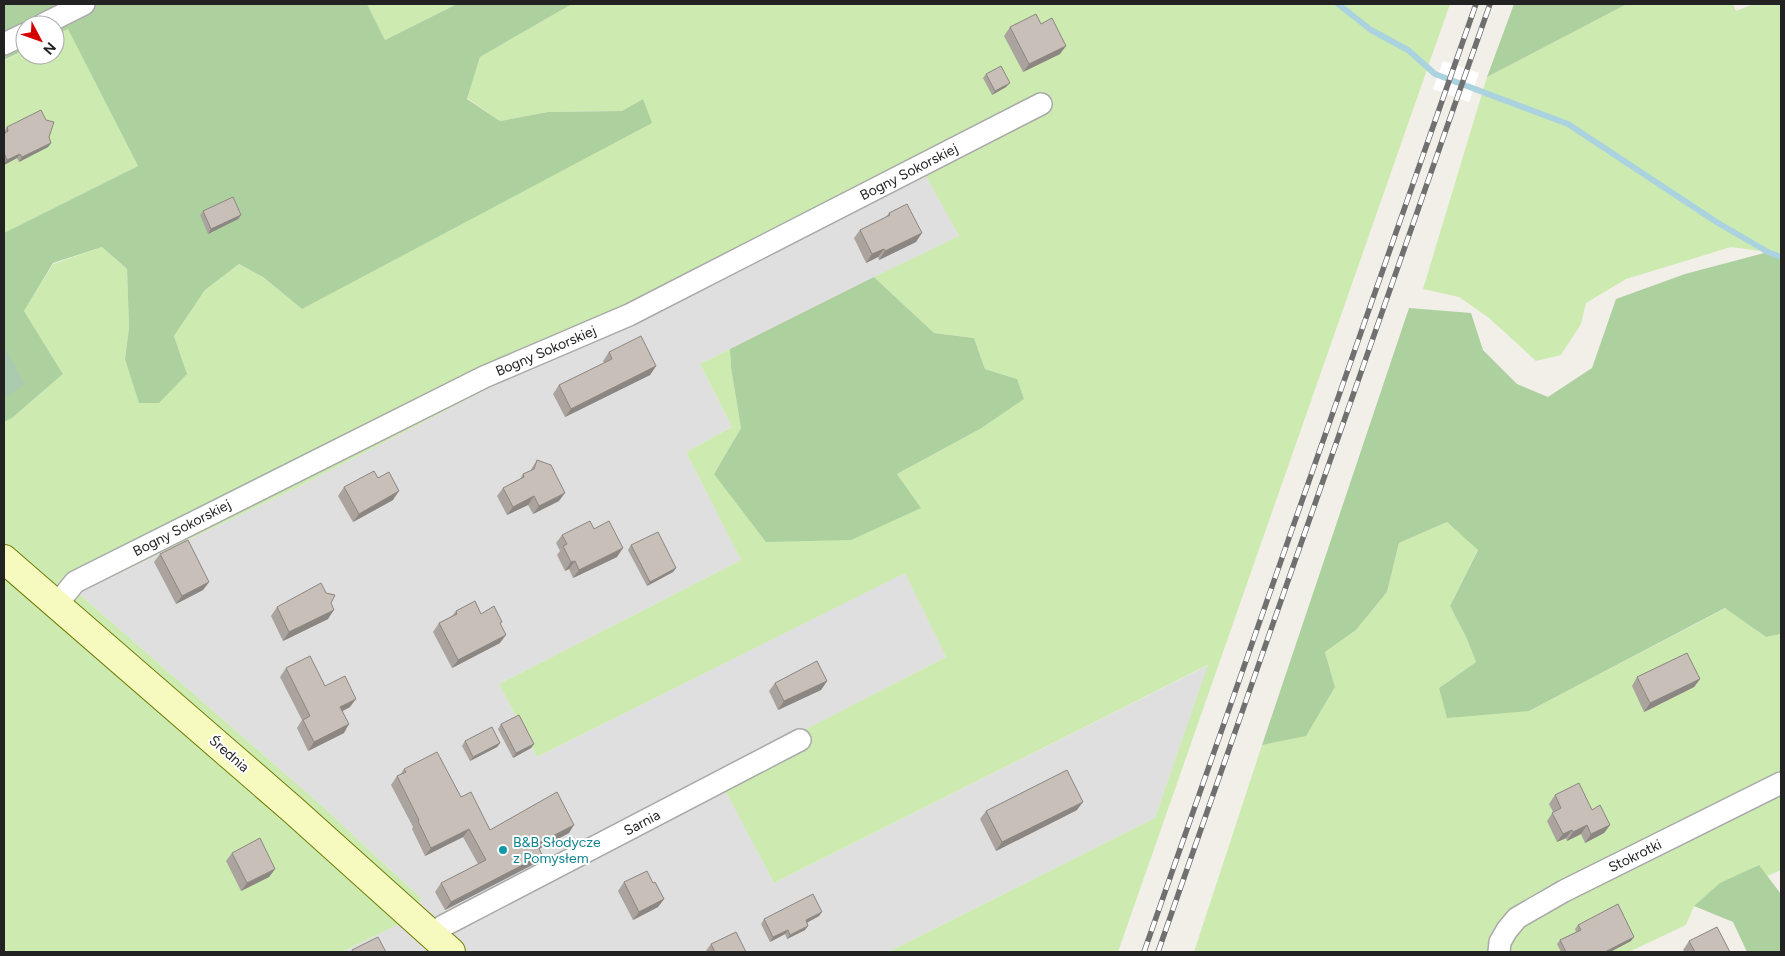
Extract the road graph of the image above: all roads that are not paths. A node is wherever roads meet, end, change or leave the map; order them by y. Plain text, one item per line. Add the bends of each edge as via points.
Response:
1 (84, 4) edge
2 (62, 15) edge
3 (1041, 104) dead end
4 (4, 559) edge
5 (57, 604) junction
6 (800, 740) dead end
7 (1781, 784) edge
8 (442, 944) edge
9 (1500, 947) edge

1 - 2 street
3 - 5 street, Bogny Sokorskiej via 629,315 484,377 75,582
4 - 5 street, Średnia
5 - 8 street, Średnia
6 - 8 street, Sarnia via 443,926
7 - 9 street, Stokrotki via 1564,891 1517,918 1507,930

